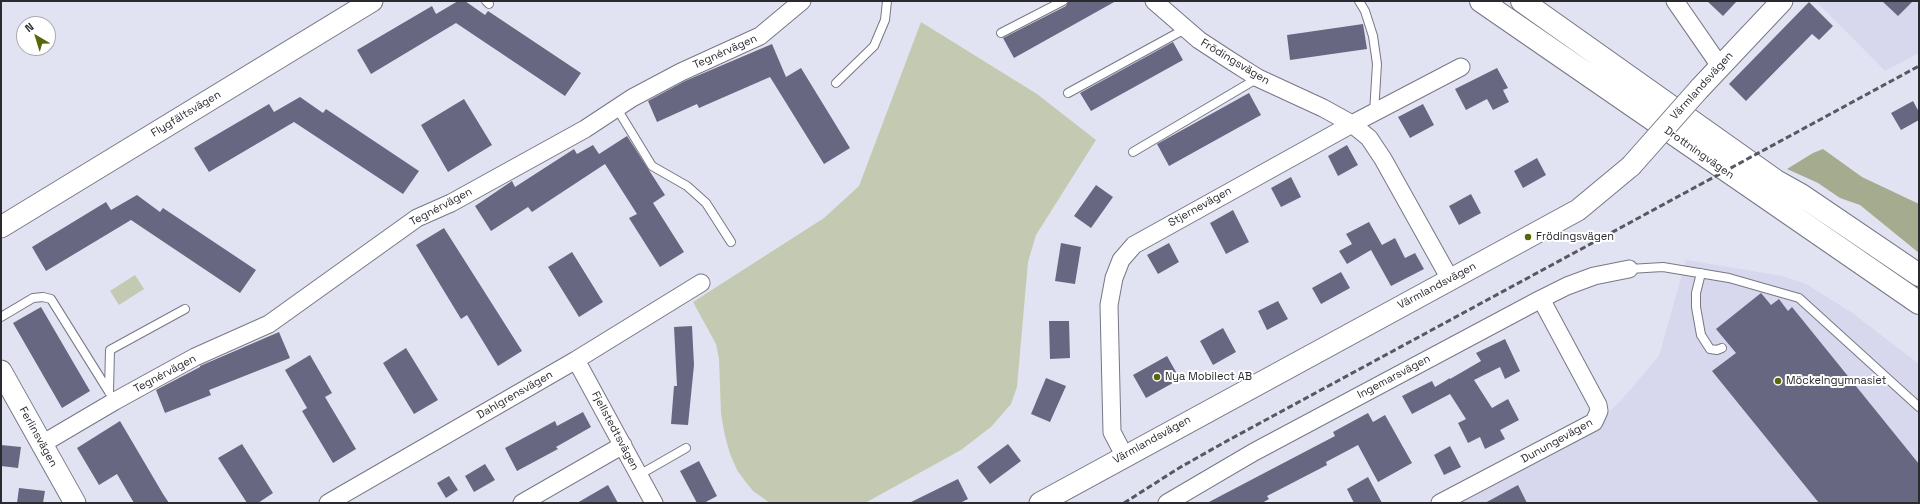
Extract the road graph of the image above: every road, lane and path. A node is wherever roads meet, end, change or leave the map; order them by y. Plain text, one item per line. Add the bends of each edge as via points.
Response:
1 (372, 1) edge
2 (802, 1) edge
3 (887, 1) edge
4 (1063, 1) edge
5 (1154, 1) edge
6 (1359, 1) edge
7 (1481, 1) edge
8 (1522, 1) edge
9 (1675, 1) edge
10 (1782, 1) edge
11 (1185, 29) junction
12 (1001, 33) dead end
13 (1720, 66) junction
14 (1461, 67) dead end
15 (1258, 78) junction
16 (836, 83) dead end
17 (1068, 93) dead end
18 (616, 107) junction
19 (1374, 114) junction
20 (1352, 124) junction
21 (1133, 152) dead end
22 (1, 227) edge
23 (731, 242) dead end
24 (1629, 268) joint
25 (1701, 273) junction
26 (1919, 275) edge
27 (1450, 279) junction
28 (701, 283) dead end
29 (1541, 299) junction
30 (1919, 303) edge
31 (184, 309) dead end
32 (1, 317) edge
33 (1722, 348) dead end
34 (576, 360) junction
35 (1, 371) edge
36 (112, 396) junction
37 (1919, 407) edge
38 (42, 444) junction
39 (623, 445) junction
40 (686, 448) dead end
41 (1124, 455) junction
42 (639, 475) junction
43 (75, 503) edge
44 (328, 503) edge
45 (522, 503) edge
46 (654, 503) edge
47 (1040, 503) edge
48 (1168, 503) edge
49 (1440, 503) edge

1 - 22 street, Flygfältsvägen
2 - 18 street, Tegnérvägen via 760,36 681,72
3 - 16 lane via 885,20 874,46
4 - 12 lane
5 - 11 street, Frödingsvägen
6 - 19 lane via 1371,26 1377,64
7 - 30 main road, Drottningvägen
8 - 26 main road, Drottningvägen via 1776,181 1801,195
9 - 13 street
10 - 13 street, Värmlandsvägen
11 - 15 street, Frödingsvägen
11 - 17 lane
13 - 27 street, Värmlandsvägen, bridge via 1631,166 1578,210
14 - 19 street, Stjernevägen
15 - 20 street, Frödingsvägen
15 - 21 lane
18 - 23 lane via 652,166 687,186 706,203
18 - 36 street, Tegnérvägen via 585,129 417,218 269,324
19 - 20 street, Stjernevägen
20 - 27 street, Frödingsvägen via 1369,138 1383,160
20 - 41 street, Stjernevägen via 1151,234 1134,245 1121,260 1114,278 1109,320 1112,432
24 - 25 lane via 1663,267
24 - 29 street, Ingemarsvägen via 1594,276
25 - 33 lane via 1696,293 1701,335 1710,349
25 - 37 lane via 1740,280 1800,298
27 - 41 street, Värmlandsvägen
28 - 34 street, Dahlgrensvägen
29 - 48 street, Ingemarsvägen via 1254,452
29 - 49 street, Dunungevägen via 1598,405 1599,411 1594,422
31 - 36 lane via 110,350
32 - 36 lane via 33,298 51,299
34 - 39 street, Fjellstedtsvägen
34 - 44 street, Dahlgrensvägen
35 - 38 street, Ferlinsvägen
36 - 38 street, Tegnérvägen
38 - 43 street, Ferlinsvägen
39 - 42 street, Fjellstedtsvägen
39 - 45 street
40 - 42 lane
41 - 47 street, Värmlandsvägen
42 - 46 street, Fjellstedtsvägen

